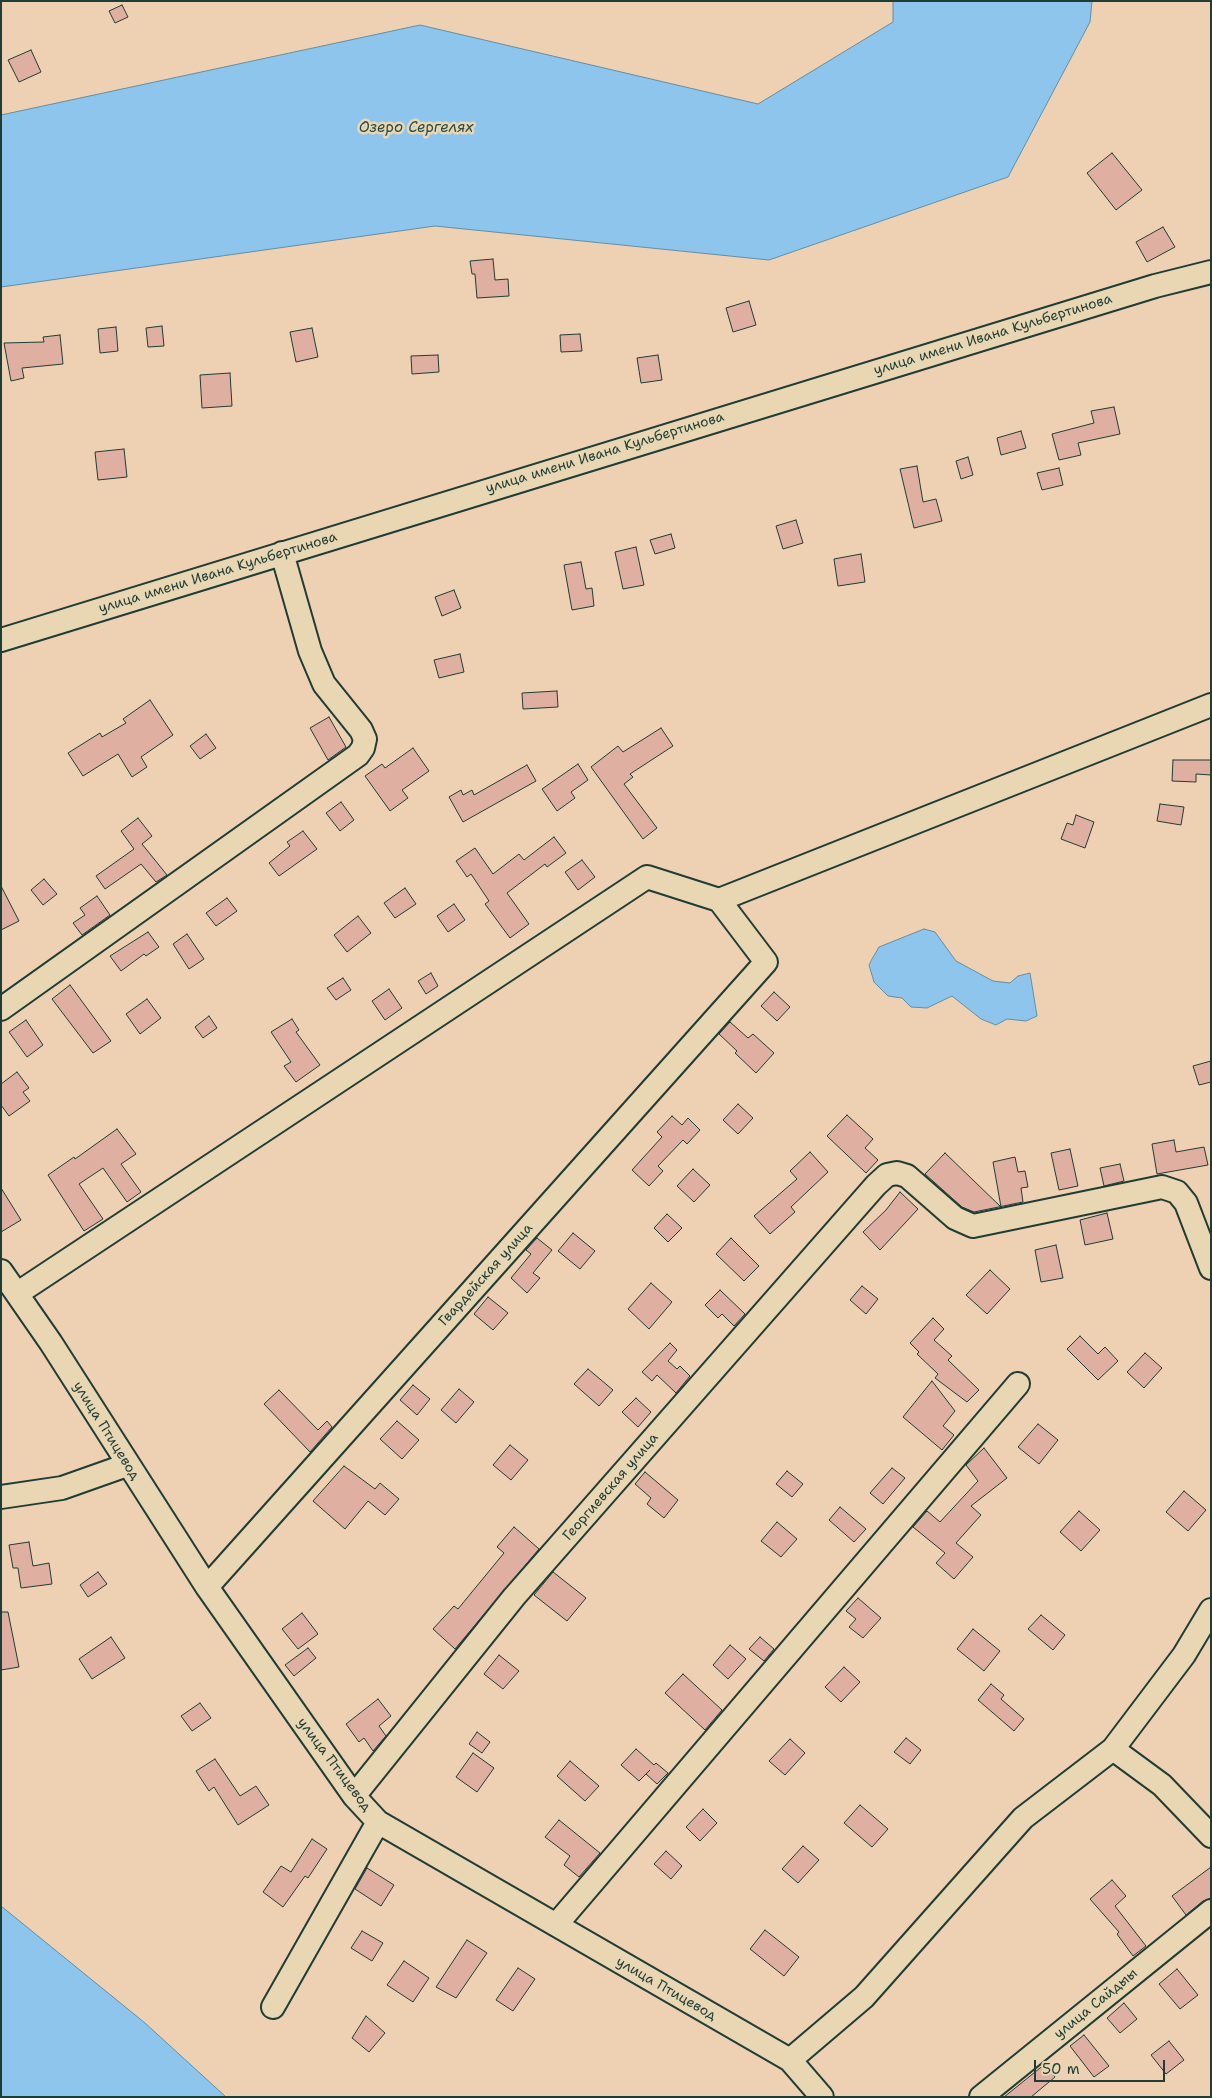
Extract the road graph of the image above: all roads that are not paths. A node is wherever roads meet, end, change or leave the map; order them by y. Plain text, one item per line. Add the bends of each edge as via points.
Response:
1 (1211, 272) edge
2 (282, 553) junction
3 (1, 640) edge
4 (1211, 705) edge
5 (719, 900) junction
6 (1, 1009) edge
7 (1211, 1268) edge
8 (1, 1270) edge
9 (18, 1292) junction
10 (1018, 1384) dead end
11 (127, 1465) junction
12 (1, 1497) edge
13 (207, 1587) junction
14 (1211, 1610) edge
15 (1113, 1749) junction
16 (354, 1796) junction
17 (378, 1822) junction
18 (1211, 1836) edge
19 (1211, 1911) edge
20 (556, 1925) junction
21 (273, 2007) dead end
22 (790, 2060) junction
23 (822, 2097) edge
24 (981, 2097) edge

1 - 2 street, улица имени Ивана Кульбертинова via 1154,286
2 - 3 street, улица имени Ивана Кульбертинова
2 - 6 street via 310,651 324,684 361,730 365,739 363,748 358,755
4 - 5 street
5 - 9 street via 647,877
5 - 13 street, Гвардейская улица via 766,962
7 - 16 street, Георгиевская улица via 1186,1203 1177,1192 1162,1187 973,1226 955,1218 907,1176 897,1172 887,1175 514,1597
8 - 9 street, улица Птицевод
9 - 11 street, улица Птицевод
10 - 20 street
11 - 12 street via 62,1488
11 - 13 street, улица Птицевод
13 - 16 street, улица Птицевод
14 - 15 street via 1184,1655
15 - 18 street via 1162,1784
15 - 22 street via 1023,1818 864,1997
16 - 17 street, улица Птицевод
17 - 20 street, улица Птицевод
17 - 21 street
19 - 24 street, улица Сайдыы
20 - 22 street, улица Птицевод
22 - 23 street, улица Птицевод

